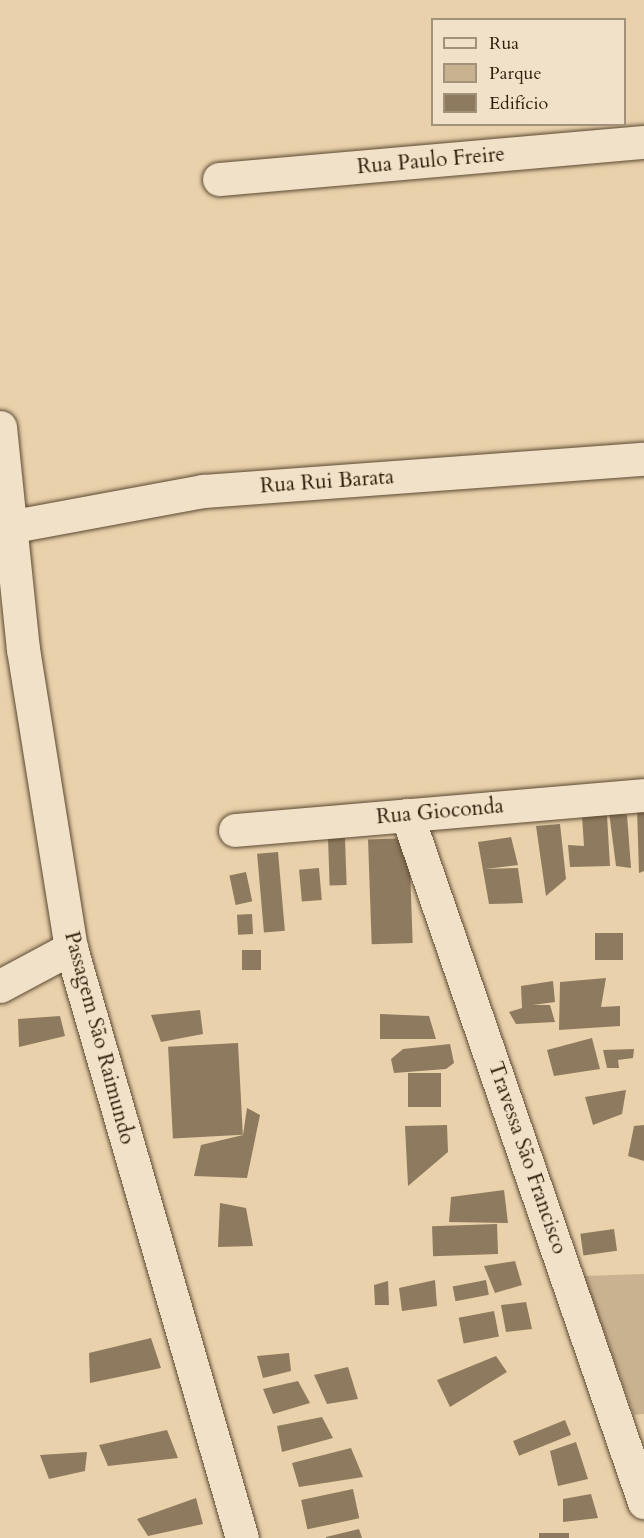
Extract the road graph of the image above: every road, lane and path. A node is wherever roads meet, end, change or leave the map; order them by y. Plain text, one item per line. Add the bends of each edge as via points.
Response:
1 (644, 142) edge
2 (219, 179) dead end
3 (0, 427) edge
4 (644, 459) edge
5 (14, 526) junction
6 (11, 650) edge
7 (644, 795) edge
8 (406, 815) junction
9 (236, 830) dead end
10 (71, 948) junction
11 (0, 986) edge
12 (644, 1502) edge
13 (242, 1538) edge

1 - 2 street, Rua Paulo Freire
3 - 5 street, Passagem São Raimundo
4 - 5 street, Rua Rui Barata via 203,491
5 - 6 street, Passagem São Raimundo
6 - 10 street, Passagem São Raimundo
7 - 8 street, Rua Gioconda
8 - 9 street, Rua Gioconda
8 - 12 street, Travessa São Francisco
10 - 11 street
10 - 13 street, Passagem São Raimundo

